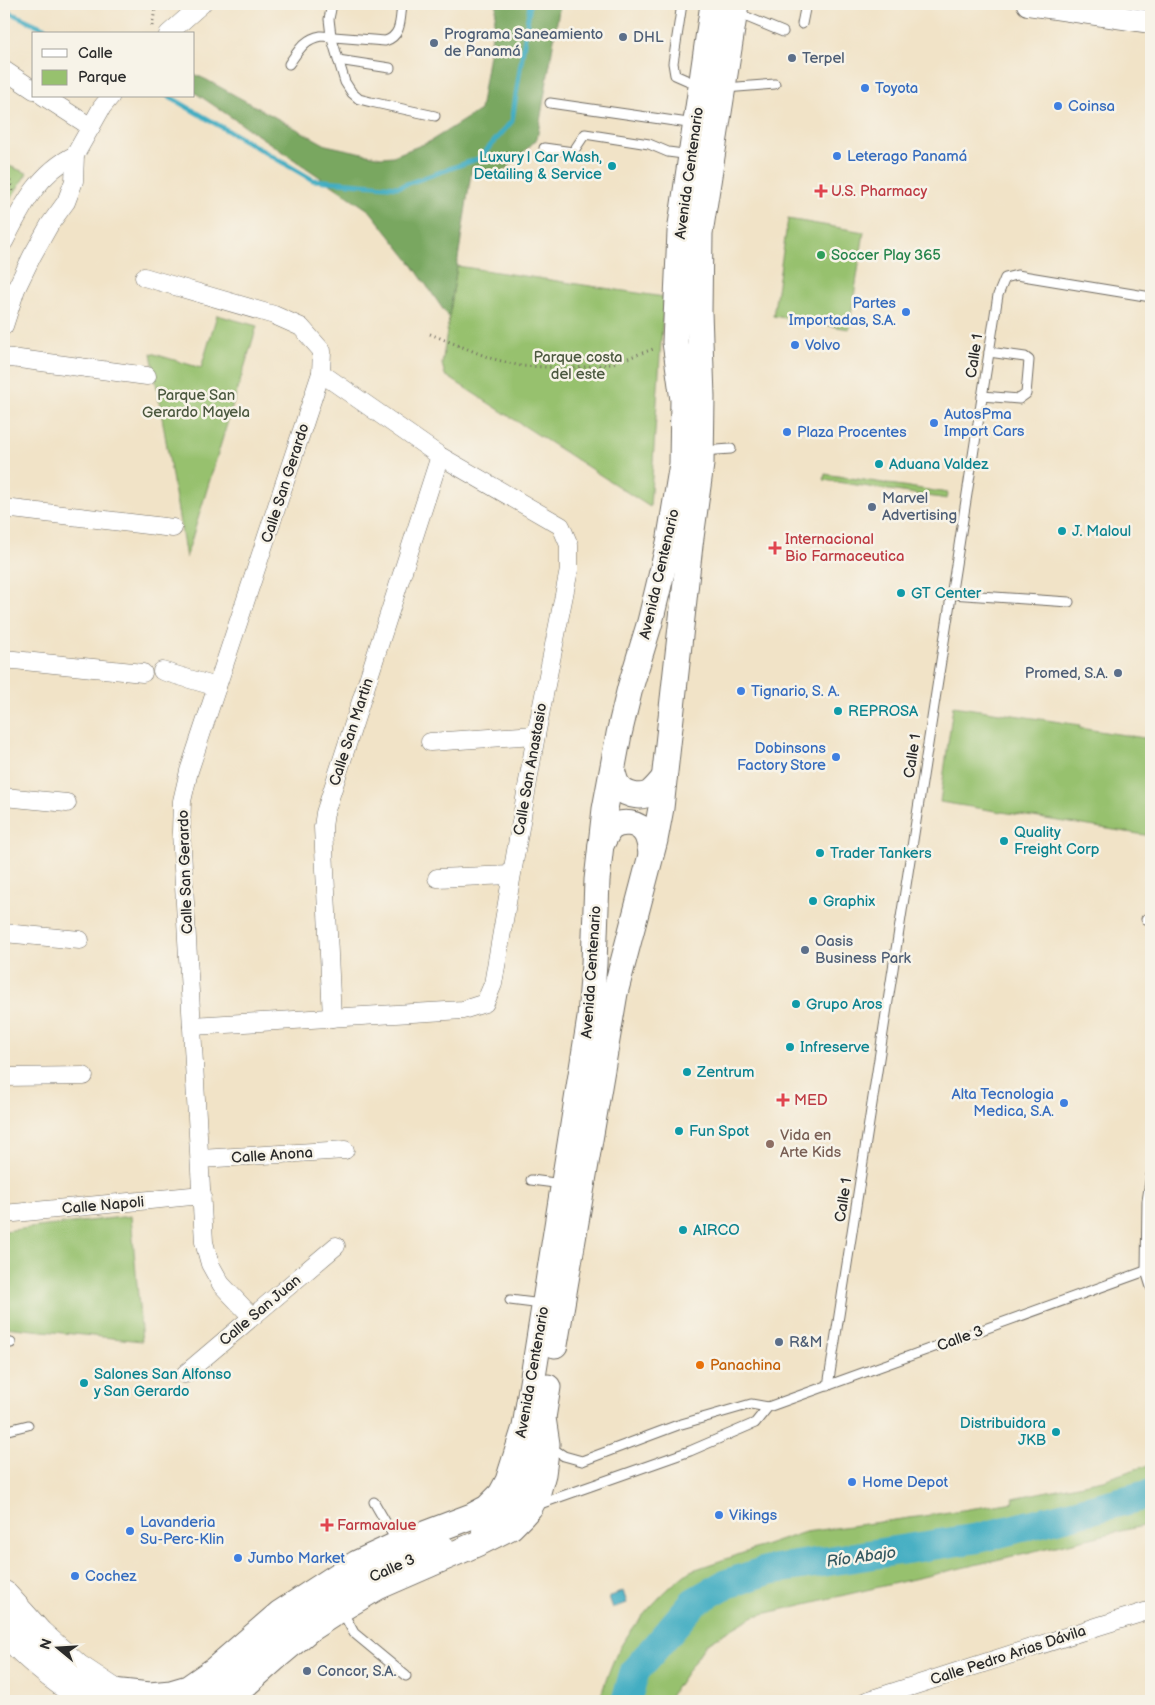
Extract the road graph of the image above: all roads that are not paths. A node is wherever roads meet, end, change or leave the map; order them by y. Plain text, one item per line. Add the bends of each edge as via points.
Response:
1 (202, 4) edge
2 (332, 4) edge
3 (402, 4) edge
4 (682, 4) edge
5 (806, 4) edge
6 (1028, 4) edge
7 (722, 6) edge
8 (1151, 22) edge
9 (802, 24) dead end
10 (170, 32) edge
11 (783, 32) dead end
12 (331, 36) junction
13 (338, 60) junction
14 (289, 64) dead end
15 (390, 68) dead end
16 (4, 70) edge
17 (775, 84) dead end
18 (712, 88) junction
19 (32, 89) edge
20 (45, 98) edge
21 (106, 102) edge
22 (550, 103) dead end
23 (435, 116) dead end
24 (695, 124) junction
25 (91, 127) junction
26 (544, 148) dead end
27 (75, 155) junction
28 (691, 155) junction
29 (4, 242) edge
30 (144, 277) dead end
31 (1151, 297) edge
32 (4, 326) edge
33 (989, 352) junction
34 (4, 356) edge
35 (321, 373) junction
36 (147, 376) dead end
37 (982, 396) junction
38 (731, 449) dead end
39 (702, 451) junction
40 (440, 456) junction
41 (4, 508) edge
42 (173, 528) dead end
43 (951, 594) junction
44 (1069, 602) dead end
45 (4, 659) edge
46 (162, 671) dead end
47 (143, 673) dead end
48 (217, 687) junction
49 (536, 735) junction
50 (430, 742) dead end
51 (613, 773) junction
52 (664, 778) junction
53 (4, 797) edge
54 (67, 803) dead end
55 (601, 845) junction
56 (651, 853) junction
57 (511, 875) junction
58 (437, 878) dead end
59 (4, 933) edge
60 (80, 940) dead end
61 (332, 1018) junction
62 (192, 1026) junction
63 (84, 1076) dead end
64 (4, 1077) edge
65 (345, 1150) dead end
66 (200, 1159) junction
67 (1151, 1175) edge
68 (531, 1180) dead end
69 (573, 1186) junction
70 (202, 1196) junction
71 (4, 1214) edge
72 (336, 1246) dead end
73 (1149, 1270) edge
74 (1151, 1286) edge
75 (510, 1300) dead end
76 (545, 1304) junction
77 (252, 1317) junction
78 (185, 1374) dead end
79 (828, 1386) junction
80 (768, 1407) junction
81 (543, 1418) junction
82 (28, 1425) dead end
83 (4, 1431) edge
84 (547, 1444) junction
85 (374, 1502) dead end
86 (530, 1507) junction
87 (398, 1544) junction
88 (4, 1594) edge
89 (341, 1609) junction
90 (1151, 1610) edge
91 (4, 1629) edge
92 (406, 1676) dead end
93 (194, 1697) edge
94 (110, 1698) edge
95 (227, 1701) edge
96 (866, 1701) edge

1 - 10 street
2 - 12 lane via 329,19
3 - 12 lane via 399,30 390,40
4 - 18 lane via 674,75
5 - 9 lane
6 - 8 street
7 - 11 lane
7 - 18 main road, Avenida Centenario
12 - 13 lane
12 - 14 lane via 306,41
13 - 15 lane
13 - 23 lane via 346,82 359,99
16 - 19 street
17 - 18 lane
18 - 24 main road, Avenida Centenario
18 - 39 main road, Avenida Centenario via 700,233
20 - 25 street
21 - 25 street
22 - 24 lane
24 - 28 main road, Avenida Centenario
25 - 27 street
26 - 28 lane via 573,152 585,134 649,144 668,152
27 - 29 street via 60,162 42,178 20,210
27 - 32 street via 74,181 66,202 32,256 16,289
28 - 51 main road, Avenida Centenario via 680,232 675,342 683,400 682,464 669,543 619,734
30 - 35 street via 274,315 301,327 322,351
31 - 33 lane, Calle 1 via 1017,275 1005,278 998,295
33 - 37 lane, Calle 1
33 - 37 lane via 1028,360 1026,394 1018,399
34 - 36 street
35 - 40 street, Calle San Anastasio
35 - 48 street, Calle San Gerardo
37 - 43 lane, Calle 1
38 - 39 lane
39 - 52 main road, Avenida Centenario
40 - 49 street, Calle San Anastasio via 561,526 570,545 569,570
40 - 61 street, Calle San Martin via 325,813
41 - 42 street
43 - 44 lane
43 - 79 lane, Calle 1
45 - 47 street
46 - 48 street
48 - 62 street, Calle San Gerardo via 182,801 180,832
49 - 50 street
49 - 57 street, Calle San Anastasio
51 - 52 main road via 620,789 639,796 651,792
51 - 55 main road, Avenida Centenario
52 - 56 main road, Avenida Centenario
53 - 54 street
55 - 56 main road via 610,830 627,823 641,827 647,835
55 - 69 main road, Avenida Centenario via 590,1018
56 - 69 main road, Avenida Centenario via 615,993
57 - 58 street
57 - 61 street, Calle San Anastasio via 493,984 484,1003 464,1010
59 - 60 street
61 - 62 street, Calle San Anastasio
62 - 66 street, Calle San Gerardo
63 - 64 street
65 - 66 street, Calle Anona
66 - 70 street, Calle San Gerardo
67 - 73 lane via 1147,1201
68 - 69 lane
69 - 76 main road, Avenida Centenario
69 - 81 main road, Avenida Centenario
70 - 71 street, Calle Napoli
70 - 77 street, Calle San Gerardo via 204,1242 210,1264 221,1284
72 - 77 street, Calle San Juan
73 - 74 lane
73 - 79 lane, Calle 3
75 - 76 lane
76 - 87 main road, Avenida Centenario via 524,1427 513,1467 501,1494 488,1508 472,1516
77 - 78 street, Calle San Juan
79 - 80 lane, Calle 3
80 - 84 lane, Calle 3 via 751,1404 678,1425 582,1461 564,1456
80 - 86 lane, Calle 3 via 755,1422 690,1451
81 - 84 main road, Avenida Centenario
81 - 93 street, Calle 3 via 525,1487 508,1512 495,1523 403,1561 330,1599
82 - 83 lane
84 - 86 main road, Avenida Centenario via 543,1474
85 - 87 lane
86 - 89 main road, Avenida Centenario via 511,1527 409,1580 378,1587
87 - 93 main road, Avenida Centenario via 357,1563 280,1613 214,1670
88 - 94 main road via 39,1634
89 - 92 lane via 354,1633
89 - 95 main road, Avenida Centenario via 310,1629
90 - 96 street, Calle Pedro Arias Dávila
91 - 94 main road via 48,1671
93 - 94 main road, Avenida Centenario via 171,1693

